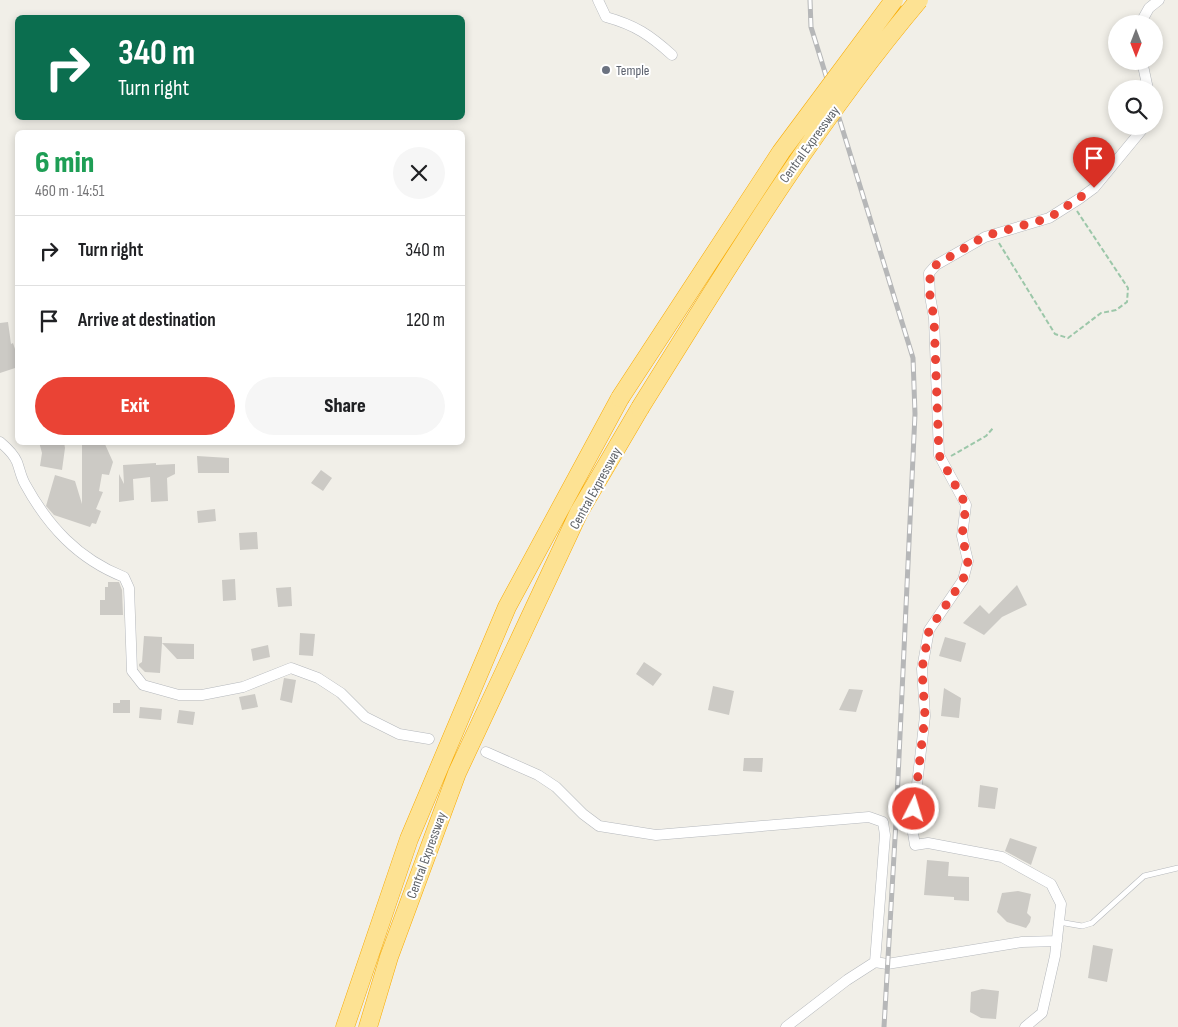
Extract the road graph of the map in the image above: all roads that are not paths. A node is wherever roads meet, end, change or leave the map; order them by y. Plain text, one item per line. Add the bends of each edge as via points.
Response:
1 (598, 0) edge
2 (894, 0) edge
3 (919, 0) edge
4 (1159, 0) edge
5 (1146, 15) edge
6 (672, 55) dead end
7 (1138, 135) edge
8 (0, 442) edge
9 (428, 739) dead end
10 (486, 752) dead end
11 (1178, 868) edge
12 (1059, 922) junction
13 (1057, 940) junction
14 (876, 962) junction
15 (345, 1027) edge
16 (368, 1027) edge
17 (786, 1027) edge
18 (1025, 1027) edge

1 - 6 street via 606,17 628,23 652,36
2 - 15 highway, Central Expressway, bridge via 782,152 620,398 507,607 409,839
3 - 16 highway, Central Expressway, bridge via 872,56 775,192 579,512 457,773 389,957
4 - 5 street
7 - 12 street via 1094,188 1072,203 1049,218 985,236 936,265 930,273 939,455 966,505 962,536 968,561 963,580 929,630 922,669 925,716 912,827 916,845 928,843 1002,857 1051,884 1061,904
8 - 9 street via 16,460 40,512 68,543 101,568 124,577 129,588 132,671 143,684 179,695 202,695 243,687 291,668 318,678 341,693 365,717 399,734
10 - 14 street via 538,775 599,826 656,835 869,817 883,822 885,835
11 - 12 lane via 1144,876 1092,923 1082,926
12 - 13 street
13 - 14 street via 1022,942 888,964
13 - 18 street via 1042,1013
14 - 17 street

